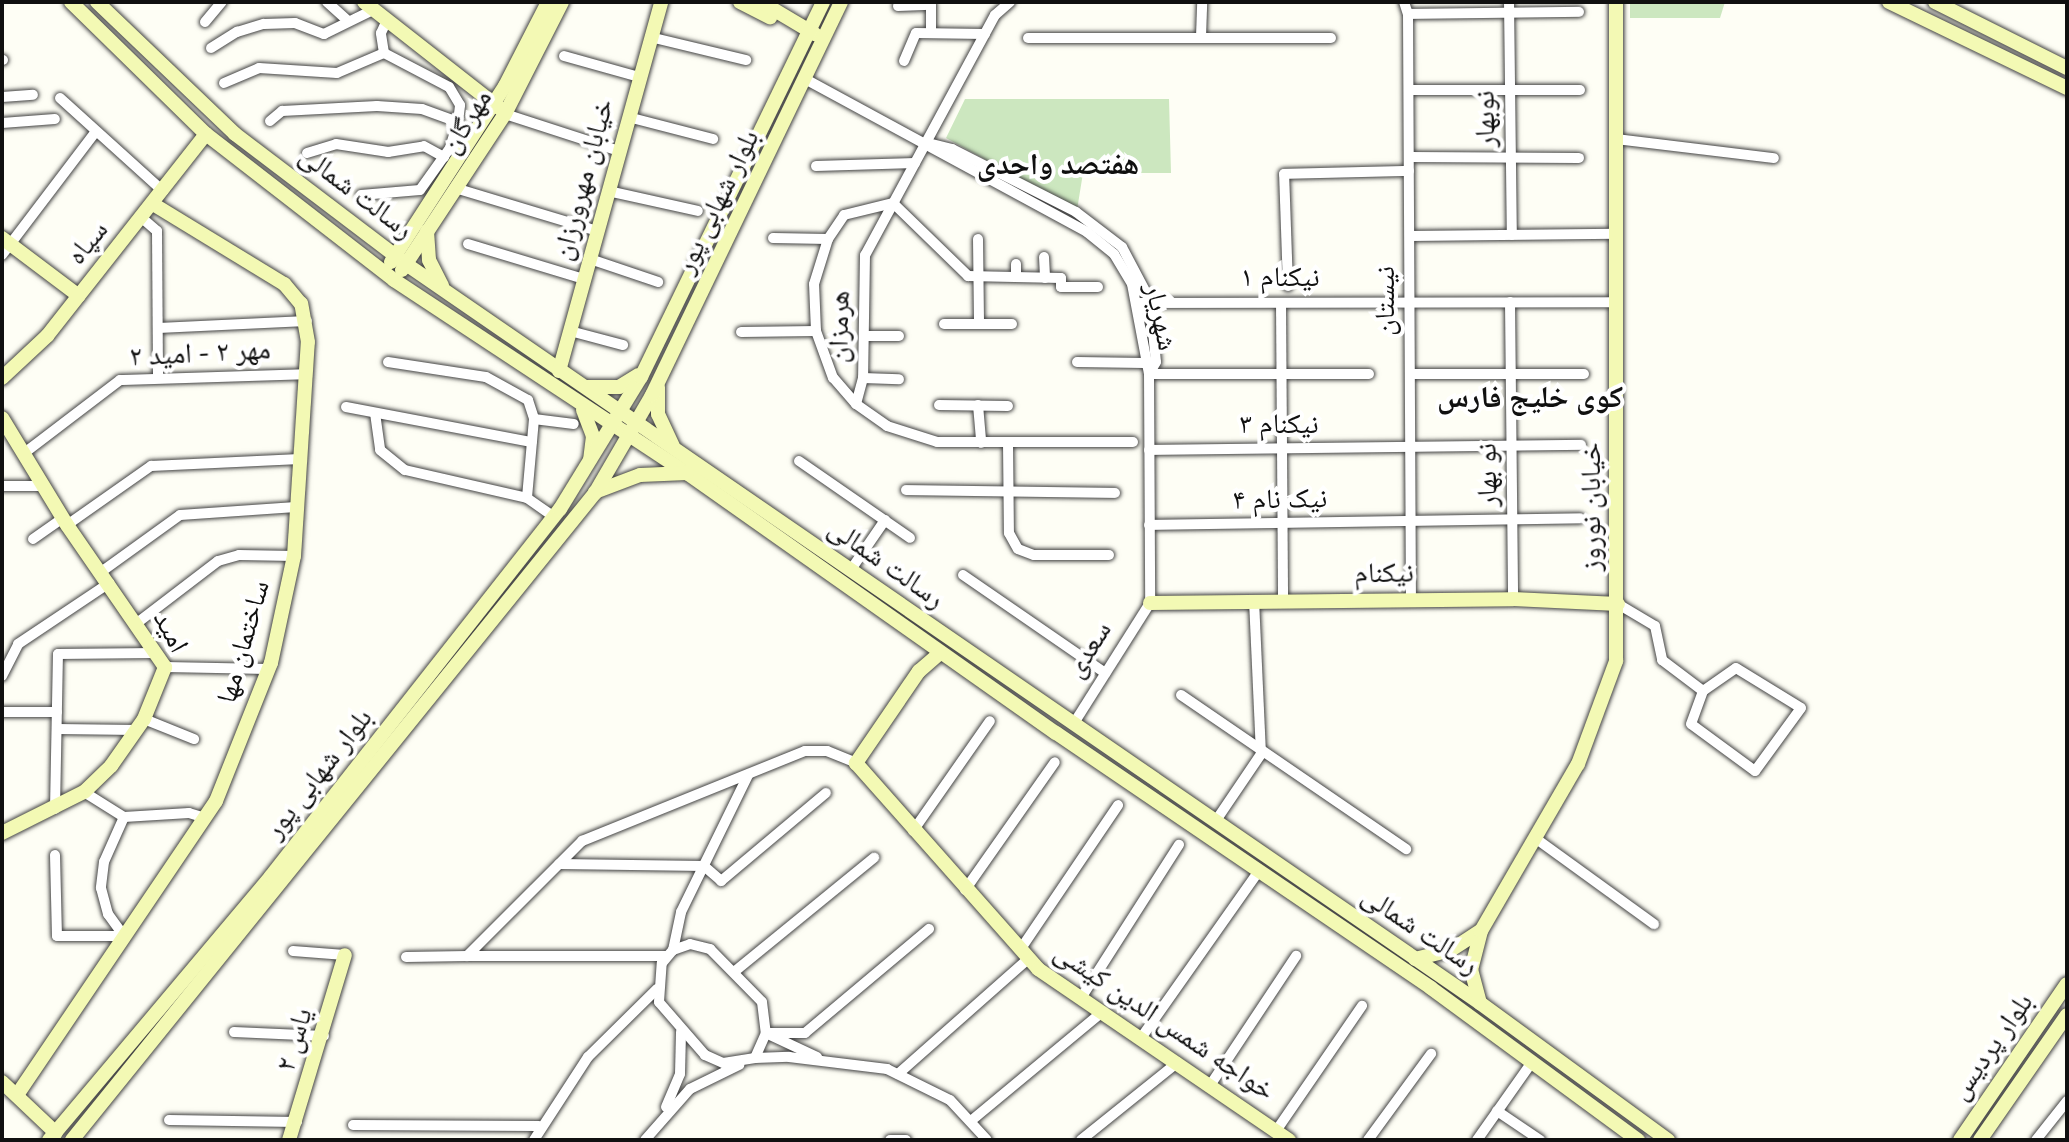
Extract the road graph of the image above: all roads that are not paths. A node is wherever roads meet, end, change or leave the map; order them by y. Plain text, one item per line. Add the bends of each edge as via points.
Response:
1 (71, 2) edge
2 (97, 2) edge
3 (222, 2) edge
4 (327, 2) edge
5 (548, 2) edge
6 (562, 2) edge
7 (740, 2) edge
8 (761, 2) edge
9 (823, 2) edge
10 (841, 2) edge
11 (1010, 2) edge
12 (1202, 2) edge
13 (1404, 2) edge
14 (1616, 2) edge
15 (1889, 2) edge
16 (1935, 2) edge
17 (657, 3) edge
18 (369, 6) edge
19 (898, 6) dead end
20 (1509, 7) edge
21 (1579, 12) dead end
22 (1408, 14) junction
23 (387, 20) junction
24 (786, 20) junction
25 (348, 21) junction
26 (205, 22) dead end
27 (809, 32) junction
28 (931, 33) junction
29 (985, 34) junction
30 (650, 37) junction
31 (824, 37) junction
32 (1201, 37) junction
33 (1028, 38) dead end
34 (1331, 38) dead end
35 (211, 48) dead end
36 (384, 53) junction
37 (564, 56) dead end
38 (746, 60) dead end
39 (904, 61) dead end
40 (2067, 68) edge
41 (791, 73) junction
42 (639, 77) junction
43 (807, 80) junction
44 (224, 83) dead end
45 (2067, 88) edge
46 (1510, 89) junction
47 (1409, 90) junction
48 (1580, 90) dead end
49 (33, 95) dead end
50 (2, 97) edge
51 (60, 98) dead end
52 (499, 109) junction
53 (628, 117) junction
54 (55, 119) dead end
55 (270, 121) dead end
56 (458, 122) junction
57 (2, 123) edge
58 (94, 134) junction
59 (206, 134) junction
60 (713, 139) dead end
61 (1616, 139) junction
62 (926, 142) junction
63 (619, 151) junction
64 (307, 153) dead end
65 (444, 157) junction
66 (1409, 157) junction
67 (1511, 158) junction
68 (1579, 158) dead end
69 (1774, 158) dead end
70 (915, 163) junction
71 (816, 166) dead end
72 (1409, 171) junction
73 (455, 188) junction
74 (163, 191) junction
75 (608, 191) junction
76 (361, 195) dead end
77 (893, 203) junction
78 (159, 208) junction
79 (698, 211) dead end
80 (142, 218) junction
81 (360, 229) junction
82 (421, 229) junction
83 (597, 231) junction
84 (1616, 234) junction
85 (1512, 235) junction
86 (1410, 236) junction
87 (773, 238) dead end
88 (828, 239) junction
89 (978, 239) dead end
90 (468, 244) dead end
91 (5, 246) edge
92 (1044, 257) dead end
93 (590, 259) junction
94 (401, 260) junction
95 (1016, 264) dead end
96 (389, 276) junction
97 (979, 276) junction
98 (1016, 277) junction
99 (1045, 278) junction
100 (584, 279) junction
101 (658, 282) dead end
102 (1288, 286) dead end
103 (1098, 287) dead end
104 (447, 293) junction
105 (79, 296) junction
106 (1410, 301) junction
107 (1144, 302) junction
108 (1510, 302) junction
109 (1618, 302) junction
110 (1281, 303) junction
111 (307, 321) junction
112 (944, 324) dead end
113 (979, 324) junction
114 (1012, 324) dead end
115 (158, 328) junction
116 (570, 331) junction
117 (816, 331) junction
118 (741, 332) dead end
119 (864, 336) junction
120 (899, 336) dead end
121 (623, 345) dead end
122 (388, 362) dead end
123 (1077, 362) dead end
124 (647, 366) junction
125 (1146, 368) junction
126 (559, 371) junction
127 (1511, 373) junction
128 (307, 374) junction
129 (1369, 374) dead end
130 (1410, 374) junction
131 (1584, 374) dead end
132 (1281, 375) junction
133 (2, 378) edge
134 (158, 378) junction
135 (863, 378) junction
136 (899, 379) dead end
137 (659, 380) junction
138 (582, 387) junction
139 (577, 404) junction
140 (856, 404) junction
141 (939, 405) dead end
142 (978, 405) junction
143 (1008, 406) dead end
144 (346, 407) dead end
145 (375, 413) junction
146 (621, 413) junction
147 (2, 418) edge
148 (534, 419) junction
149 (636, 423) junction
150 (574, 424) dead end
151 (612, 427) junction
152 (628, 438) junction
153 (532, 442) junction
154 (1133, 442) dead end
155 (981, 443) junction
156 (1008, 443) junction
157 (1581, 445) dead end
158 (1410, 447) junction
159 (1511, 447) junction
160 (1282, 449) junction
161 (675, 450) junction
162 (1149, 450) junction
163 (23, 454) junction
164 (300, 459) junction
165 (799, 461) dead end
166 (589, 463) junction
167 (687, 473) junction
168 (2, 486) edge
169 (43, 486) junction
170 (906, 490) dead end
171 (595, 493) junction
172 (1115, 493) dead end
173 (1008, 495) junction
174 (527, 498) junction
175 (296, 507) junction
176 (554, 517) junction
177 (1580, 518) dead end
178 (885, 520) junction
179 (1513, 520) junction
180 (65, 522) junction
181 (1411, 523) junction
182 (1282, 524) junction
183 (1149, 525) junction
184 (910, 538) dead end
185 (33, 539) dead end
186 (1109, 555) dead end
187 (294, 556) junction
188 (963, 575) dead end
189 (846, 577) junction
190 (105, 578) junction
191 (1513, 599) junction
192 (1411, 600) junction
193 (1283, 601) junction
194 (1254, 602) junction
195 (1150, 603) junction
196 (1618, 604) junction
197 (137, 623) junction
198 (921, 639) junction
199 (155, 653) junction
200 (940, 653) junction
201 (165, 667) junction
202 (268, 669) junction
203 (919, 671) junction
204 (1105, 673) junction
205 (2, 676) edge
206 (1703, 691) junction
207 (1181, 695) dead end
208 (2, 712) edge
209 (57, 712) junction
210 (990, 721) dead end
211 (140, 724) junction
212 (1073, 725) junction
213 (57, 729) junction
214 (194, 739) dead end
215 (1261, 754) junction
216 (1055, 762) dead end
217 (856, 763) junction
218 (748, 775) junction
219 (84, 792) junction
220 (826, 793) dead end
221 (1118, 805) dead end
222 (55, 809) junction
223 (124, 817) junction
224 (205, 818) junction
225 (1215, 822) junction
226 (913, 831) junction
227 (2, 833) edge
228 (1535, 838) junction
229 (1179, 845) dead end
230 (1406, 849) dead end
231 (55, 855) dead end
232 (874, 858) dead end
233 (559, 864) junction
234 (704, 866) junction
235 (1259, 871) junction
236 (965, 890) junction
237 (1654, 924) dead end
238 (929, 929) dead end
239 (1481, 931) junction
240 (124, 936) junction
241 (293, 951) dead end
242 (669, 953) junction
243 (345, 955) joint
244 (1024, 955) junction
245 (467, 956) junction
246 (1296, 956) dead end
247 (406, 957) dead end
248 (1415, 959) junction
249 (734, 972) junction
250 (2067, 984) edge
251 (657, 989) junction
252 (1081, 998) junction
253 (1480, 1003) junction
254 (173, 1005) junction
255 (1362, 1006) dead end
256 (1102, 1012) junction
257 (2067, 1015) edge
258 (234, 1032) dead end
259 (681, 1032) junction
260 (766, 1033) junction
261 (324, 1036) junction
262 (1141, 1038) junction
263 (1431, 1054) dead end
264 (750, 1061) junction
265 (826, 1061) junction
266 (1178, 1062) junction
267 (1532, 1062) junction
268 (898, 1074) junction
269 (2, 1082) edge
270 (1211, 1084) junction
271 (17, 1095) junction
272 (2067, 1101) edge
273 (1497, 1111) junction
274 (664, 1113) junction
275 (169, 1120) dead end
276 (972, 1120) junction
277 (297, 1122) junction
278 (353, 1125) dead end
279 (539, 1126) junction
280 (1276, 1131) junction
281 (53, 1137) edge
282 (72, 1140) edge
283 (289, 1140) edge
284 (534, 1140) edge
285 (645, 1140) edge
286 (890, 1140) edge
287 (906, 1140) edge
288 (987, 1140) edge
289 (1081, 1140) edge
290 (1289, 1140) edge
291 (1368, 1140) edge
292 (1477, 1140) edge
293 (1540, 1140) edge
294 (1638, 1140) edge
295 (1668, 1140) edge
296 (1960, 1140) edge
297 (1980, 1140) edge
298 (2036, 1140) edge

1 - 59 main road, رسالت شمالی
2 - 81 main road, رسالت شمالی via 194,98
3 - 26 street
4 - 25 street
5 - 52 main road, مهرگان
6 - 52 main road, مهرگان
7 - 24 main road
8 - 24 main road
9 - 27 main road, بلوار شهابی پور
10 - 31 main road, بلوار شهابی پور
11 - 29 street, هرمزان
12 - 32 street
13 - 22 street, نیستان
14 - 61 main road, خیابان نوروز
15 - 45 main road
16 - 40 main road
17 - 30 main road, خیابان مهرورزان
18 - 23 main road
18 - 25 street
19 - 28 street via 931,5
20 - 21 street
20 - 22 street
20 - 46 street, نوبهار
22 - 47 street, نیستان
23 - 36 street via 381,33
23 - 52 main road
24 - 27 main road
25 - 35 street via 324,34 295,23 264,24
27 - 31 main road
27 - 41 main road, بلوار شهابی پور
28 - 29 street
28 - 39 street via 916,33
29 - 62 street, هرمزان
30 - 38 street
30 - 42 main road, خیابان مهرورزان
31 - 43 main road, بلوار شهابی پور
32 - 33 street
32 - 34 street
36 - 44 street via 337,73 259,68
36 - 56 street via 449,87 460,105
37 - 42 street
41 - 43 main road
41 - 124 main road, بلوار شهابی پور
42 - 53 main road, خیابان مهرورزان
43 - 62 street, شهریار
43 - 137 main road, بلوار شهابی پور
46 - 47 street
46 - 48 street
46 - 67 street, نوبهار
47 - 66 street, نیستان
49 - 50 street
51 - 58 street
52 - 63 street
52 - 73 main road, مهرگان
52 - 82 main road, مهرگان
53 - 60 street
53 - 63 main road, خیابان مهرورزان
54 - 57 street
55 - 56 street via 282,111 377,106 422,109
56 - 65 street
58 - 74 street
58 - 91 street
59 - 74 main road, سپاه
59 - 96 main road, رسالت شمالی
61 - 69 street
61 - 84 main road, خیابان نوروز
62 - 70 street, هرمزان
62 - 107 street, شهریار via 952,149 1093,223 1122,247
63 - 75 main road, خیابان مهرورزان
64 - 65 street via 336,144 388,152 424,146
65 - 76 street via 420,190
66 - 67 street
66 - 72 street, نیستان
67 - 68 street
67 - 85 street, نوبهار
70 - 71 street
70 - 77 street, هرمزان
72 - 86 street, نیستان
72 - 102 street via 1284,174
73 - 82 main road, مهرگان
73 - 83 street
74 - 78 main road, سپاه
75 - 79 street
75 - 83 main road, خیابان مهرورزان
77 - 88 street via 844,215
77 - 97 street via 968,276
77 - 119 street, هرمزان via 865,255
78 - 80 main road, سپاه
78 - 111 main road via 284,284
80 - 105 main road, سپاه
80 - 115 street via 157,231
81 - 82 main road via 393,237
81 - 94 main road, رسالت شمالی
82 - 94 main road, مهرگان
82 - 104 main road via 432,270
83 - 93 main road, خیابان مهرورزان
84 - 85 street
84 - 109 main road, خیابان نوروز
85 - 86 street
86 - 106 street, نیستان
87 - 88 street
88 - 117 street via 814,284
89 - 97 street
90 - 100 street
91 - 105 main road
92 - 99 street
93 - 100 main road, خیابان مهرورزان
93 - 101 street
94 - 96 main road, مهرگان
94 - 104 main road, رسالت شمالی
95 - 98 street
96 - 139 main road, رسالت شمالی
97 - 98 street
97 - 113 street
98 - 99 street
99 - 103 street via 1061,278 1061,287
100 - 116 main road, خیابان مهرورزان
104 - 126 main road, رسالت شمالی
105 - 133 main road, سپاه via 27,358
106 - 108 street, نیکنام ۱
106 - 110 street, نیکنام ۱
106 - 130 street, نیستان
107 - 110 street, نیکنام ۱
107 - 125 street, شهریار via 1156,362
108 - 109 street
108 - 127 street, نو بهار
109 - 196 main road, خیابان نوروز
110 - 132 street
111 - 115 street
111 - 128 main road, ساختمان مها
112 - 113 street
113 - 114 street
115 - 134 street
116 - 121 street
116 - 126 main road, خیابان مهرورزان
117 - 118 street
117 - 140 street via 833,378
119 - 120 street
119 - 135 street, هرمزان
122 - 148 street via 486,377 528,400
123 - 125 street
124 - 138 main road via 619,387
124 - 146 main road, بلوار شهابی پور
125 - 132 street
125 - 162 street, شهریار
126 - 138 main road, رسالت شمالی
127 - 130 street
127 - 131 street
127 - 159 street, نو بهار
128 - 134 street, مهر ۲ - امید ۲
128 - 164 main road, ساختمان مها
129 - 132 street
130 - 158 street, نیستان
132 - 160 street
134 - 163 street, مهر ۲ - امید ۲ via 120,380
135 - 136 street
135 - 140 street, هرمزان
137 - 149 main road, بلوار شهابی پور
137 - 161 main road via 658,414
138 - 146 main road, رسالت شمالی
139 - 151 main road, رسالت شمالی
139 - 166 main road via 591,425
140 - 155 street, هرمزان via 914,437
141 - 142 street
142 - 143 street
142 - 155 street
144 - 145 street
145 - 153 street
145 - 174 street via 380,450 405,470
146 - 149 main road, رسالت شمالی
146 - 151 main road, بلوار شهابی پور
147 - 163 main road, امید
148 - 150 street
148 - 153 street
149 - 152 main road, بلوار شهابی پور
149 - 161 main road, رسالت شمالی
151 - 152 main road, رسالت شمالی
151 - 166 main road, بلوار شهابی پور
152 - 167 main road, رسالت شمالی
152 - 171 main road, بلوار شهابی پور
153 - 174 street
154 - 156 street, هرمزان
155 - 156 street, هرمزان
156 - 173 street
157 - 159 street, نیکنام ۳
158 - 159 street, نیکنام ۳
158 - 160 street, نیکنام ۳
158 - 181 street, نیستان
159 - 179 street, نو بهار
160 - 162 street, نیکنام ۳
160 - 182 street
161 - 189 main road, رسالت شمالی
162 - 183 street, شهریار
163 - 169 main road, امید
164 - 175 main road, ساختمان مها
164 - 180 street via 151,466
165 - 178 street
166 - 176 main road, بلوار شهابی پور
167 - 171 main road via 640,475
167 - 189 main road, رسالت شمالی
168 - 169 street
169 - 180 main road, امید
170 - 173 street via 973,488 973,495
171 - 254 main road, بلوار شهابی پور
172 - 173 street
173 - 186 street via 1009,533 1018,549 1034,555
174 - 176 street
175 - 187 main road, ساختمان مها
175 - 190 street via 180,515
176 - 254 main road, بلوار شهابی پور
177 - 179 street, نیک نام ۴
178 - 184 street
178 - 189 street
179 - 181 street, نیک نام ۴
179 - 191 street, نو بهار
180 - 185 street
180 - 190 main road, امید
181 - 182 street, نیک نام ۴
181 - 192 street, نیستان
182 - 183 street, نیک نام ۴
182 - 193 street
183 - 195 street, شهریار
187 - 197 street via 239,555 218,561
187 - 202 main road, ساختمان مها
188 - 204 street
189 - 198 main road, رسالت شمالی
189 - 212 main road, رسالت شمالی
190 - 197 main road, امید
190 - 205 street via 18,644
191 - 192 main road, نیکنام
191 - 196 main road, نیکنام
192 - 193 main road, نیکنام
193 - 194 main road, نیکنام
194 - 195 main road, نیکنام
194 - 215 street
195 - 204 street, سعدی
196 - 206 street via 1655,626 1662,660
196 - 228 main road, خیابان نوروز via 1616,661 1600,716
197 - 199 main road, امید
198 - 200 main road, رسالت شمالی
198 - 203 main road
199 - 201 main road, امید
199 - 209 street via 58,654
200 - 203 main road
200 - 235 main road, رسالت شمالی
201 - 202 street
201 - 211 main road, امید
202 - 224 main road, ساختمان مها via 232,768
203 - 217 main road
204 - 212 street, سعدی
206 - 206 street via 1691,724 1755,771 1801,708 1736,668
207 - 215 street
208 - 209 street
209 - 213 street
210 - 226 street
211 - 213 street
211 - 214 street
211 - 219 main road, امید via 111,766
212 - 225 main road, رسالت شمالی
213 - 222 street
215 - 225 street
215 - 230 street
216 - 236 street
217 - 218 street via 827,751 805,751
217 - 226 main road, خواجه شمس الدين كيشی
218 - 233 street via 582,841
218 - 234 street
219 - 222 main road, امید
219 - 223 street
220 - 234 street via 721,881
221 - 244 street
222 - 227 main road, امید
223 - 224 street via 189,813
223 - 240 street via 104,862 101,888 108,914
224 - 240 main road, ساختمان مها
225 - 248 main road, رسالت شمالی
226 - 236 main road, خواجه شمس الدين كيشی
228 - 237 street
228 - 239 main road, خیابان نوروز
229 - 252 street
231 - 240 street via 57,936
232 - 249 street
233 - 234 street
233 - 245 street
234 - 242 street via 681,912
235 - 262 street
235 - 267 main road, رسالت شمالی
236 - 244 main road, خواجه شمس الدين كيشی
238 - 260 street via 805,1033
239 - 248 main road, خیابان نوروز via 1451,950
239 - 253 main road, خیابان نوروز via 1471,970
240 - 271 main road, ساختمان مها
241 - 243 street
242 - 245 street
242 - 249 street via 690,944 710,949
242 - 251 street
243 - 261 main road, یاس ۲
244 - 252 main road, خواجه شمس الدين كيشی
244 - 268 street
245 - 247 street
246 - 270 street
248 - 253 main road, رسالت شمالی
249 - 260 street via 762,1002
250 - 296 main road, بلوار پردیس
251 - 259 street via 659,1002
251 - 279 street via 588,1057
252 - 256 main road, خواجه شمس الدين كيشی
253 - 295 main road, رسالت شمالی
254 - 281 main road, بلوار شهابی پور
254 - 282 main road, بلوار شهابی پور
255 - 280 street
256 - 262 main road, خواجه شمس الدين كيشی
256 - 276 street
257 - 297 main road, بلوار پردیس
258 - 261 street
259 - 264 street via 705,1055
259 - 274 street via 680,1074
260 - 264 street
260 - 265 street
261 - 277 main road, یاس ۲
262 - 266 main road, خواجه شمس الدين كيشی
263 - 291 street
264 - 265 street
264 - 274 street via 707,1077
265 - 268 street
266 - 270 main road, خواجه شمس الدين كيشی
266 - 289 street
267 - 273 street
267 - 294 main road, رسالت شمالی
268 - 276 street via 950,1100
269 - 271 main road
270 - 280 main road, خواجه شمس الدين كيشی
271 - 281 main road
272 - 298 street
273 - 292 street
273 - 293 street
274 - 285 street
275 - 277 street
276 - 288 street
277 - 283 main road, یاس ۲
278 - 279 street
279 - 284 street
280 - 290 main road, خواجه شمس الدين كيشی
286 - 287 street

